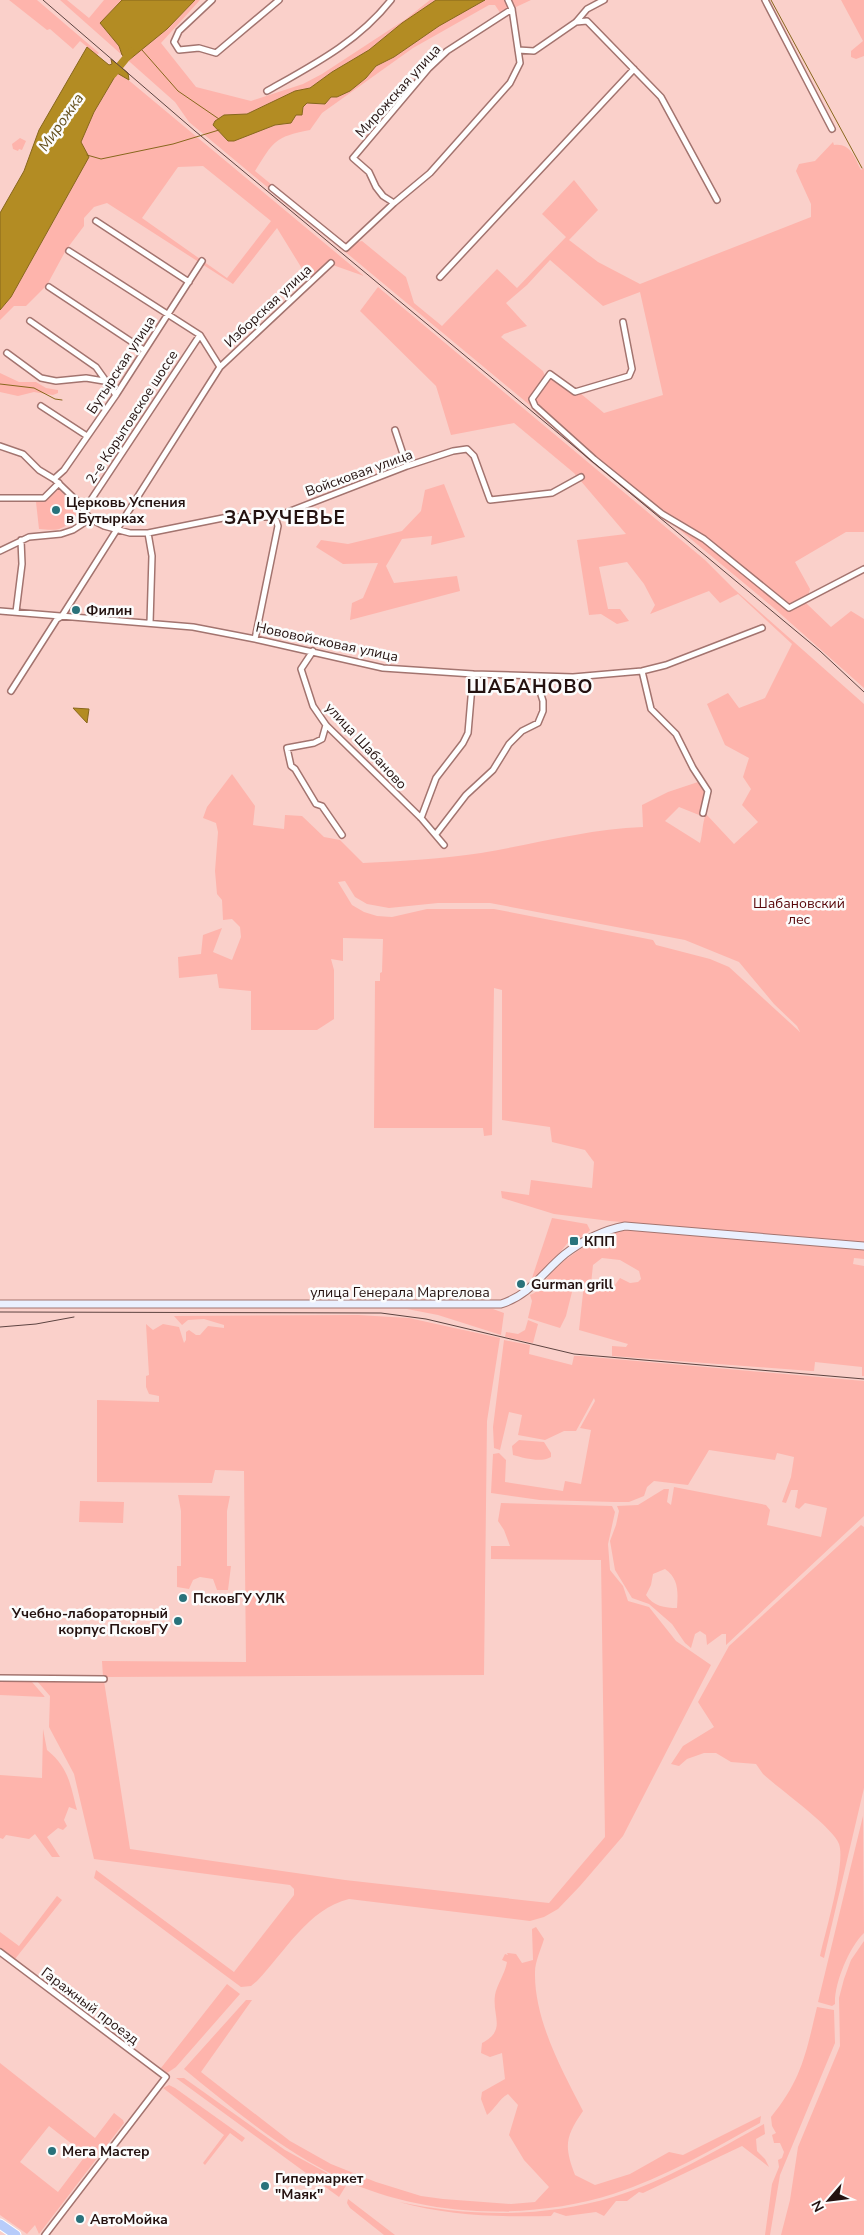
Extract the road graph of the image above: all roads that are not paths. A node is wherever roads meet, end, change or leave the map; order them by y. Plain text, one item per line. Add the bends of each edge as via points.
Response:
1 (212, 0) edge
2 (279, 0) edge
3 (391, 0) edge
4 (508, 0) edge
5 (604, 0) edge
6 (766, 0) edge
7 (512, 9) junction
8 (576, 22) junction
9 (518, 50) junction
10 (634, 69) junction
11 (267, 91) dead end
12 (832, 128) dead end
13 (272, 188) dead end
14 (717, 200) dead end
15 (394, 203) junction
16 (96, 221) dead end
17 (69, 251) dead end
18 (202, 261) dead end
19 (331, 263) dead end
20 (440, 277) dead end
21 (189, 282) junction
22 (49, 287) dead end
23 (167, 315) junction
24 (30, 321) dead end
25 (623, 322) dead end
26 (200, 335) junction
27 (144, 350) junction
28 (7, 353) dead end
29 (220, 367) junction
30 (104, 381) junction
31 (116, 395) junction
32 (41, 406) dead end
33 (394, 430) dead end
34 (87, 436) junction
35 (0, 446) edge
36 (407, 466) junction
37 (581, 477) dead end
38 (54, 479) junction
39 (60, 484) junction
40 (0, 498) edge
41 (83, 512) junction
42 (275, 517) junction
43 (90, 519) junction
44 (116, 530) junction
45 (148, 533) junction
46 (21, 540) junction
47 (0, 551) edge
48 (864, 569) edge
49 (0, 611) edge
50 (16, 612) junction
51 (62, 616) junction
52 (150, 624) junction
53 (762, 628) dead end
54 (255, 639) junction
55 (313, 652) junction
56 (642, 671) junction
57 (472, 674) junction
58 (535, 676) junction
59 (11, 690) dead end
60 (326, 724) junction
61 (703, 814) dead end
62 (421, 818) junction
63 (436, 834) junction
64 (342, 835) dead end
65 (444, 845) dead end
66 (864, 1246) edge
67 (0, 1304) edge
68 (0, 1678) edge
69 (104, 1679) dead end
70 (0, 1952) edge
71 (0, 2224) edge
72 (16, 2235) edge
73 (45, 2235) edge

1 - 2 street via 179,31 174,42 179,50 199,48 216,53
3 - 11 street via 357,37 318,64
4 - 7 street
5 - 8 street via 587,9
6 - 12 street
7 - 9 street
7 - 15 street, Мирожская улица via 447,51 353,158 369,172 383,196
8 - 9 street via 534,50
8 - 10 street via 586,21
9 - 15 street via 520,63 504,91 430,173
10 - 14 street via 661,97
10 - 20 street
13 - 15 street via 346,248
16 - 21 street
17 - 23 street
18 - 21 street, Бутырская улица
19 - 29 street, Изборская улица
21 - 23 street, Бутырская улица
22 - 27 street
23 - 26 street
23 - 27 street, Бутырская улица
24 - 30 street via 96,366
25 - 48 street via 632,369 629,376 575,392 550,374 532,399 535,406 662,514 704,539 789,608
26 - 29 street
26 - 41 street, 2-е Корытовское шоссе
27 - 31 street, Бутырская улица
28 - 30 street via 41,378
29 - 44 street, Изборская улица
30 - 31 street
31 - 34 street, Бутырская улица
32 - 34 street
33 - 36 street
34 - 38 street, Бутырская улица
35 - 38 street via 23,454
36 - 37 street, Войсковая улица via 453,451 467,450 474,456 490,500 552,493
36 - 42 street, Войсковая улица
38 - 39 street
39 - 40 street via 44,498
39 - 41 street
41 - 43 street
42 - 45 street, Войсковая улица via 228,517
42 - 54 street via 278,526
43 - 44 street, Войсковая улица
43 - 46 street via 61,534 37,535
44 - 45 street, Войсковая улица
44 - 51 street, Изборская улица
45 - 52 street via 152,556
46 - 47 street
46 - 50 street via 22,564
49 - 50 street, Нововойсковая улица
50 - 51 street, Нововойсковая улица
51 - 52 street, Нововойсковая улица
51 - 59 street, Изборская улица
52 - 54 street, Нововойсковая улица via 193,627
53 - 56 street, Нововойсковая улица
54 - 55 street, Нововойсковая улица
55 - 57 street, Нововойсковая улица via 383,668
55 - 60 street, улица Шабаново via 301,669 313,706
56 - 58 street, Нововойсковая улица via 573,677
56 - 61 street via 651,709 676,734 708,790
57 - 58 street, Нововойсковая улица
57 - 62 street via 468,734 436,778
58 - 63 street via 543,701 538,723 522,731 509,744 493,770 466,795
60 - 62 street, улица Шабаново
60 - 64 street via 322,739 287,748 290,766
62 - 63 street, улица Шабаново
63 - 65 street, улица Шабаново
66 - 67 main road, улица Генерала Маргелова via 625,1226 605,1231 580,1244 523,1294 501,1304
68 - 69 street
70 - 73 street, Гаражный проезд via 166,2077
71 - 72 highway

